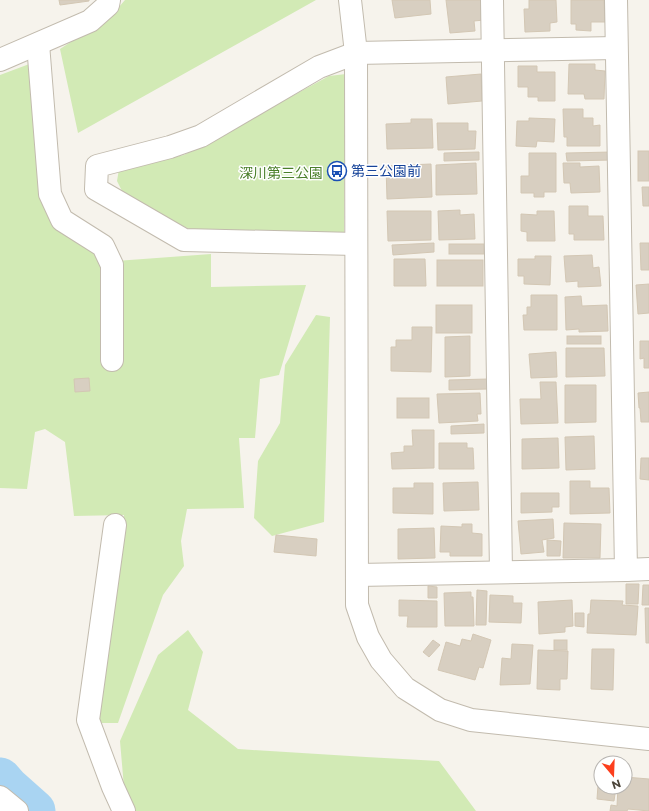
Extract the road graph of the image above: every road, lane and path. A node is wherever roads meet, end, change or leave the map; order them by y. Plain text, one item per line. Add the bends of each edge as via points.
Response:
1 (109, 0) edge
2 (350, 0) edge
3 (492, 0) edge
4 (616, 0) edge
5 (38, 44) junction
6 (616, 48) junction
7 (493, 51) junction
8 (356, 53) junction
9 (0, 60) edge
10 (356, 244) junction
11 (112, 360) dead end
12 (115, 525) dead end
13 (649, 569) edge
14 (626, 570) junction
15 (501, 572) junction
16 (357, 575) junction
17 (649, 739) edge
18 (0, 797) edge
19 (16, 811) edge
20 (124, 811) edge

1 - 5 street via 108,5 90,21
2 - 8 street
3 - 7 street
4 - 6 street
5 - 9 street
5 - 11 street via 50,194 62,220 103,246 112,265
6 - 7 street
6 - 14 street
7 - 8 street
7 - 15 street
8 - 10 street
8 - 10 street via 319,67 201,136 97,166 96,189 184,240
10 - 16 street
12 - 20 street via 88,720
13 - 14 street
14 - 15 street
15 - 16 street
16 - 17 street via 357,604 368,637 381,660 405,688 440,710 471,720
18 - 19 street

